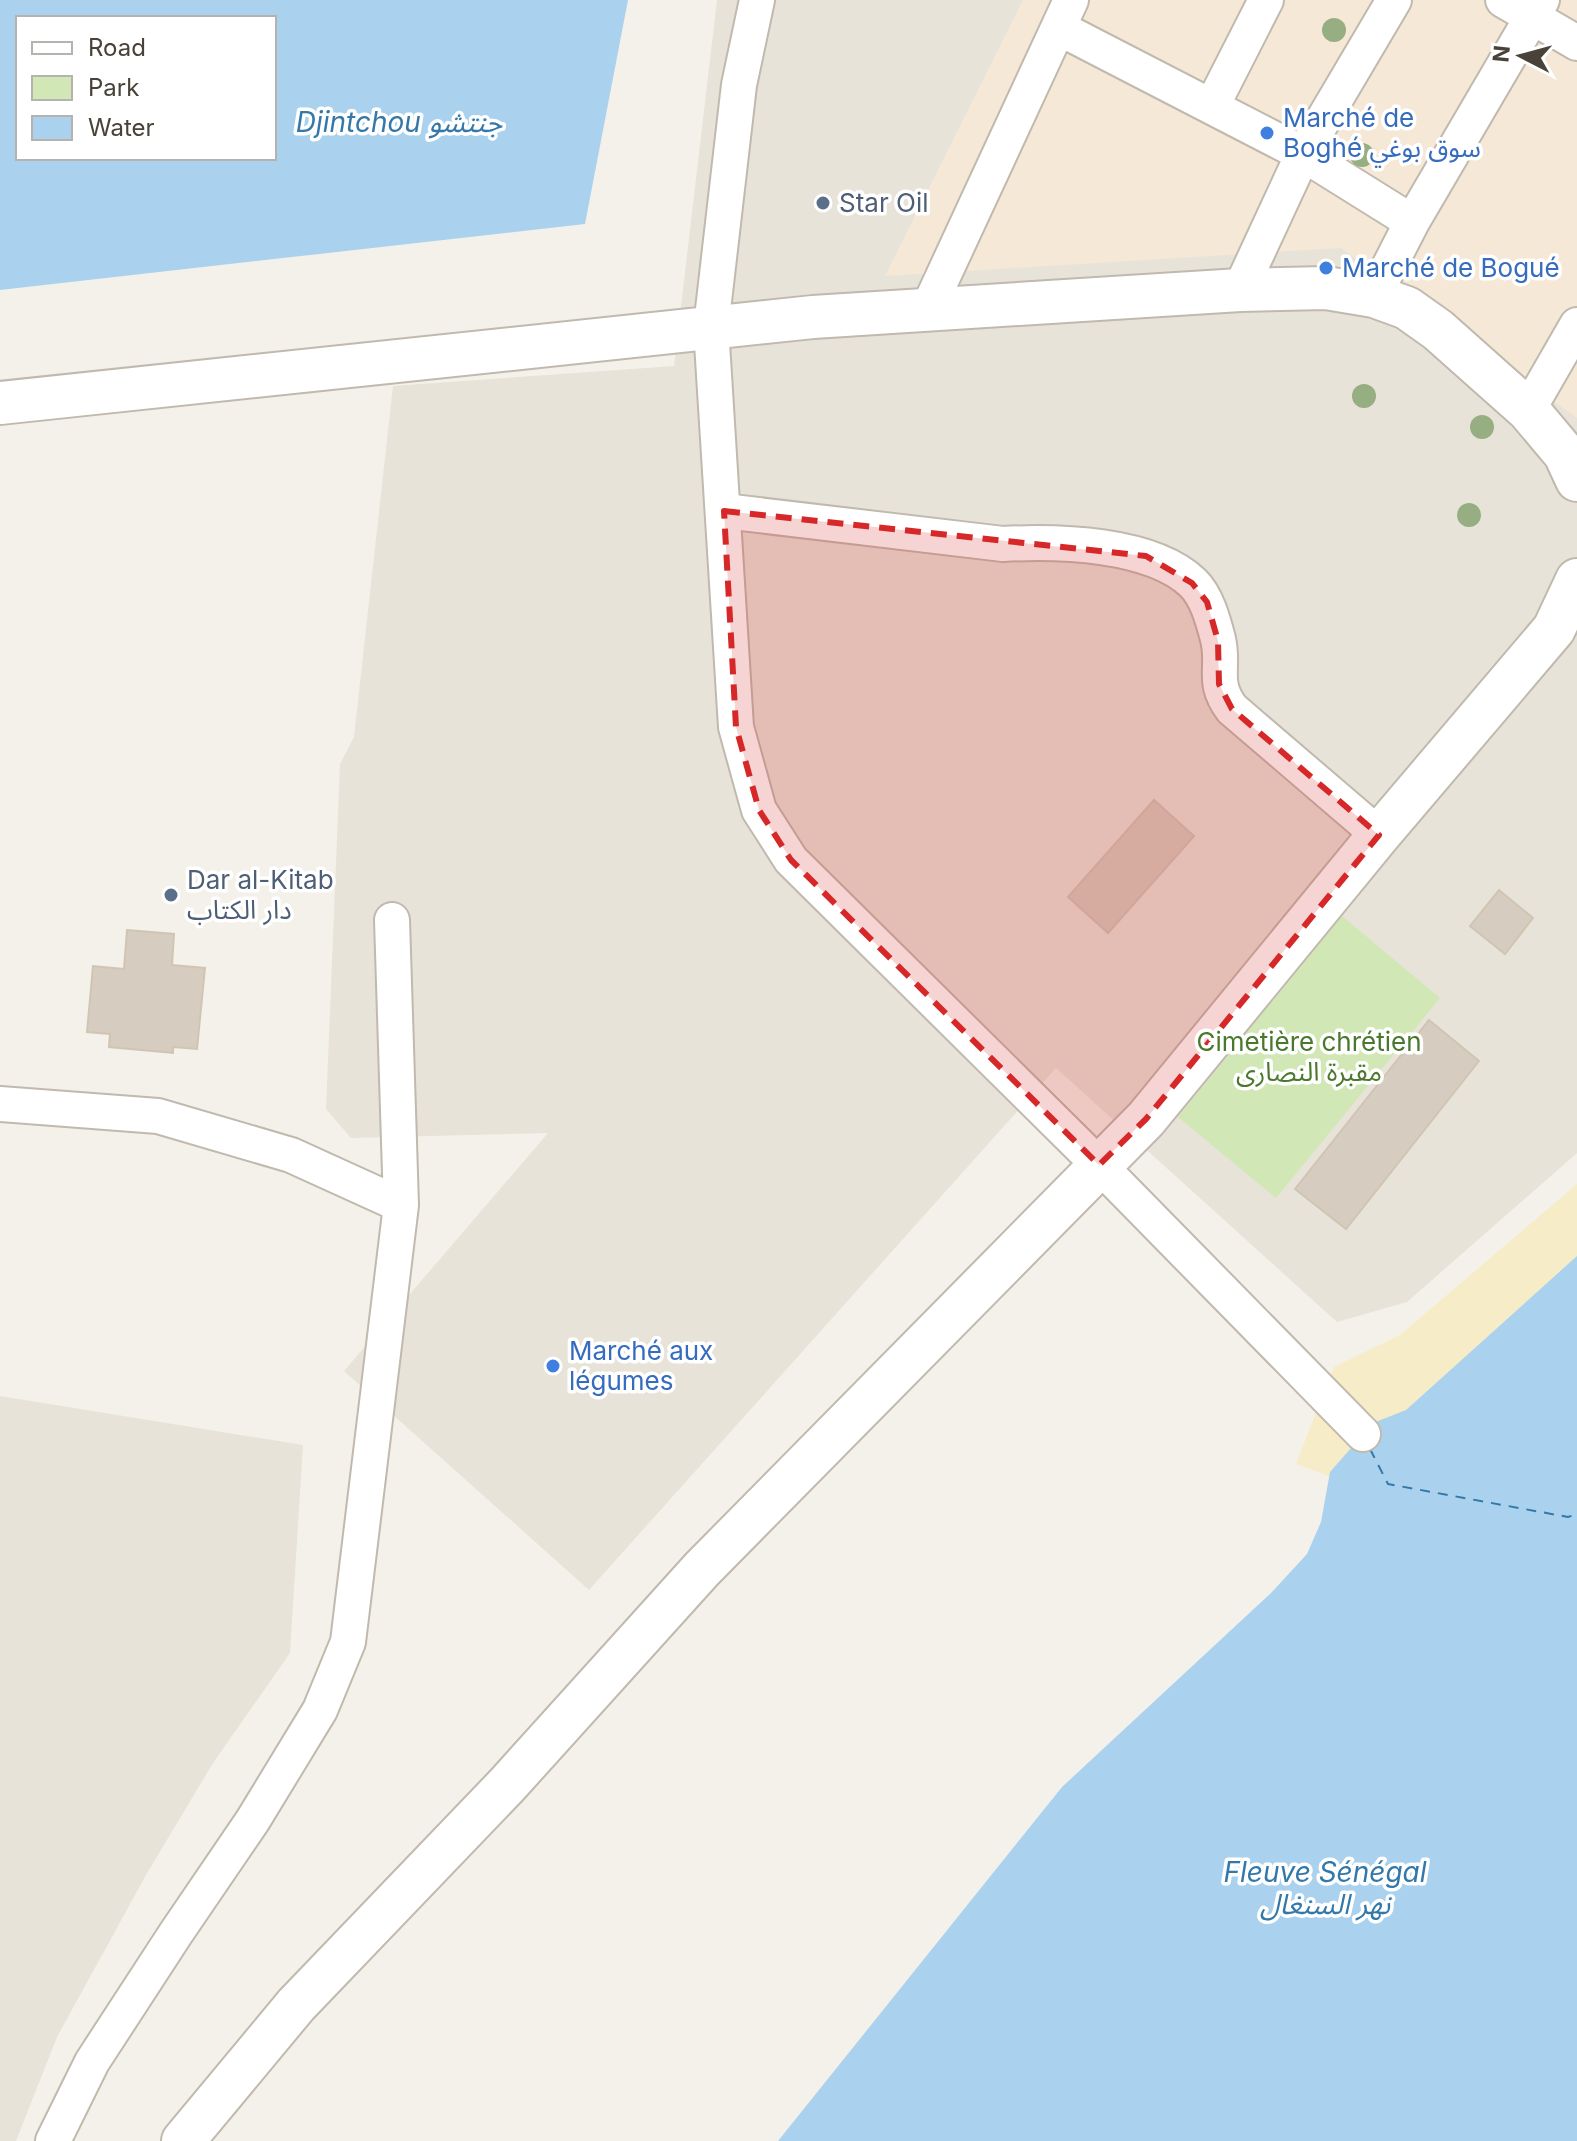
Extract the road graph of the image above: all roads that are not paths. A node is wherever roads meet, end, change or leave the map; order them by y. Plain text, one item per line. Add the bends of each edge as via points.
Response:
1 (757, 0) edge
2 (1266, 0) edge
3 (1394, 0) edge
4 (1525, 5) edge
5 (1065, 14) edge
6 (1577, 43) edge
7 (1212, 106) junction
8 (1303, 154) junction
9 (1412, 222) junction
10 (1240, 290) junction
11 (1374, 296) junction
12 (927, 311) junction
13 (1577, 325) edge
14 (711, 327) junction
15 (0, 403) edge
16 (1528, 410) junction
17 (1577, 480) edge
18 (724, 511) junction
19 (1577, 580) edge
20 (1379, 835) junction
21 (392, 920) dead end
22 (0, 1104) edge
23 (1099, 1165) junction
24 (401, 1205) junction
25 (1363, 1434) dead end
26 (53, 2141) edge
27 (183, 2141) edge

1 - 14 street via 739,85
2 - 7 street
3 - 8 street
4 - 6 street
4 - 9 street
5 - 7 street
5 - 12 street
7 - 8 street
8 - 9 street
8 - 10 street
9 - 11 street
10 - 11 street via 1326,288
10 - 12 street
11 - 16 street via 1407,308 1438,330
12 - 14 street
13 - 16 street
14 - 15 street
14 - 18 street
16 - 17 street via 1565,454
18 - 20 street via 1146,556 1192,583 1207,602 1218,641 1222,697 1232,709
18 - 23 street via 736,727 759,810 791,860
19 - 20 street via 1554,629
20 - 23 street via 1146,1119
21 - 24 street
22 - 24 street via 158,1116 291,1155
23 - 25 street
23 - 27 street via 702,1569 507,1785 296,2005
24 - 26 street via 348,1642 320,1710 92,2062

